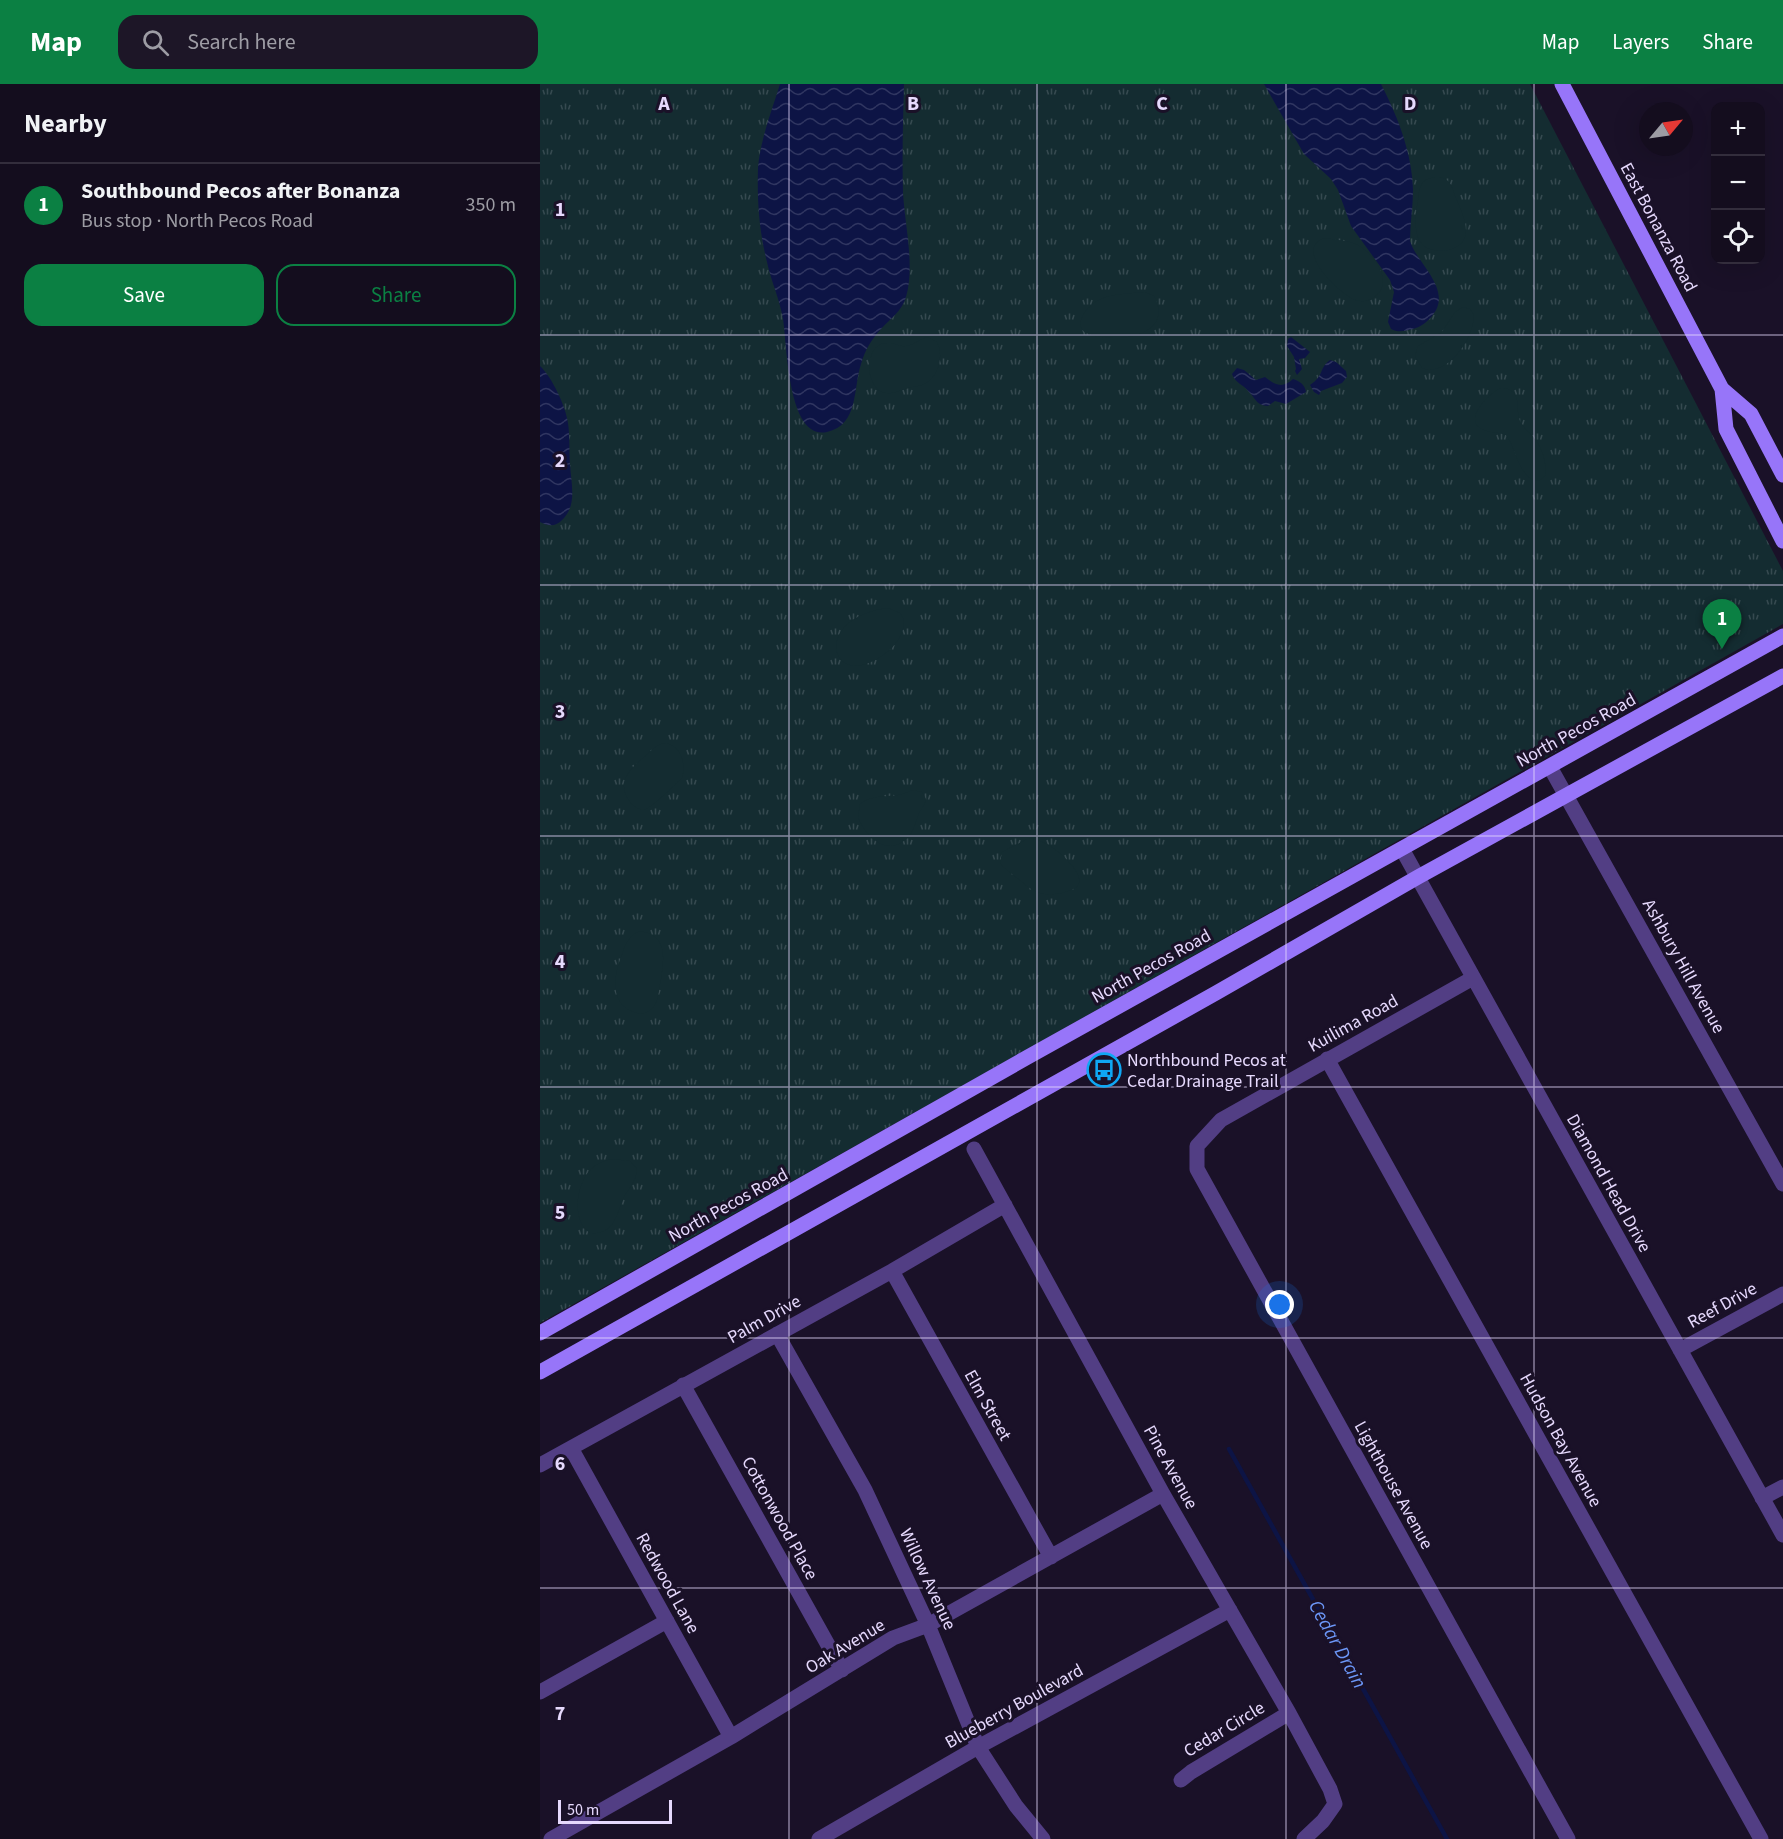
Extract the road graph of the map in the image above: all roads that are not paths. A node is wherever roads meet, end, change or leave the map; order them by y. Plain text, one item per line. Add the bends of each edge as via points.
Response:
1 (1562, 84) edge
2 (1722, 389) junction
3 (1783, 475) edge
4 (1783, 541) edge
5 (1783, 636) edge
6 (1783, 676) edge
7 (1550, 767) junction
8 (1566, 796) junction
9 (1402, 849) junction
10 (1418, 877) junction
11 (1473, 978) junction
12 (1327, 1059) junction
13 (1197, 1146) joint
14 (974, 1149) dead end
15 (1783, 1184) edge
16 (1005, 1205) junction
17 (892, 1271) junction
18 (1783, 1294) edge
19 (540, 1333) edge
20 (777, 1334) junction
21 (1680, 1350) junction
22 (540, 1372) edge
23 (683, 1385) junction
24 (572, 1448) junction
25 (540, 1465) edge
26 (1783, 1487) edge
27 (1163, 1494) junction
28 (1762, 1498) junction
29 (1783, 1535) edge
30 (1051, 1557) junction
31 (1230, 1610) junction
32 (667, 1621) junction
33 (928, 1625) junction
34 (842, 1670) junction
35 (540, 1692) edge
36 (1289, 1713) junction
37 (731, 1737) junction
38 (978, 1748) junction
39 (1180, 1780) dead end
40 (551, 1839) edge
41 (819, 1839) edge
42 (1043, 1839) edge
43 (1304, 1839) edge
44 (1568, 1839) edge
45 (1761, 1839) edge

1 - 2 main road, East Bonanza Road
2 - 3 main road, East Bonanza Road via 1751,414
2 - 4 main road, East Bonanza Road via 1726,429
5 - 7 main road, North Pecos Road
6 - 8 main road
7 - 8 street, Ashbury Hill Avenue
7 - 9 main road, North Pecos Road
8 - 10 main road
8 - 15 street, Ashbury Hill Avenue
9 - 10 street, Diamond Head Drive
9 - 19 main road, North Pecos Road
10 - 11 street, Diamond Head Drive
10 - 22 main road
11 - 12 street, Kuilima Road
11 - 21 street, Diamond Head Drive
12 - 13 street, Kuilima Road via 1221,1120
12 - 45 street, Hudson Bay Avenue
13 - 44 street, Lighthouse Avenue via 1197,1169
14 - 16 street, Pine Avenue
16 - 17 street, Palm Drive
16 - 27 street, Pine Avenue
17 - 20 street, Palm Drive
17 - 30 street, Elm Street
18 - 21 street, Reef Drive
20 - 23 street, Palm Drive
20 - 33 street, Willow Avenue via 865,1490
21 - 28 street, Diamond Head Drive
23 - 24 street, Palm Drive
23 - 34 street, Cottonwood Place
24 - 25 street, Palm Drive
24 - 32 street, Redwood Lane
26 - 28 street
27 - 30 street, Oak Avenue
27 - 31 street, Pine Avenue
28 - 29 street, Diamond Head Drive
30 - 33 street, Oak Avenue
31 - 36 street, Pine Avenue
31 - 38 street, Blueberry Boulevard
32 - 35 street
32 - 37 street, Redwood Lane
33 - 34 street, Oak Avenue via 893,1638
33 - 38 street, Willow Avenue
34 - 37 street, Oak Avenue
36 - 39 street, Cedar Circle
36 - 43 street, Pine Avenue via 1335,1804
37 - 40 street, Oak Avenue
38 - 41 street, Blueberry Boulevard
38 - 42 street, Willow Avenue

